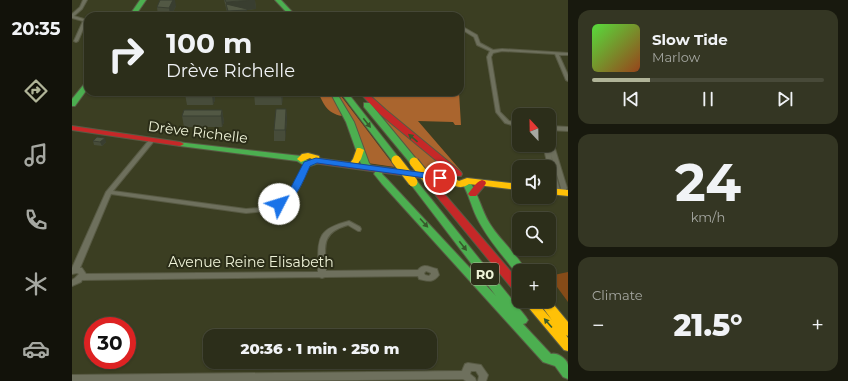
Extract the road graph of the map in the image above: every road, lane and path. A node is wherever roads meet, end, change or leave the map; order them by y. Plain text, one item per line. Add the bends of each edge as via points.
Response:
1 (85, 0) edge
2 (143, 0) edge
3 (269, 0) edge
4 (278, 0) edge
5 (135, 12) edge
6 (280, 12) edge
7 (289, 12) edge
8 (72, 16) edge
9 (84, 20) edge
10 (84, 22) edge
11 (464, 29) edge
12 (76, 41) dead end
13 (493, 51) junction
14 (558, 54) junction
15 (568, 54) edge
16 (568, 80) edge
17 (84, 89) edge
18 (335, 96) edge
19 (346, 96) edge
20 (359, 96) edge
21 (366, 96) edge
22 (73, 105) edge
23 (512, 123) edge
24 (72, 128) edge
25 (556, 128) edge
26 (568, 129) edge
27 (72, 132) edge
28 (91, 132) junction
29 (152, 140) junction
30 (360, 150) junction
31 (548, 152) edge
32 (553, 152) edge
33 (304, 161) junction
34 (352, 166) junction
35 (369, 168) junction
36 (380, 170) junction
37 (458, 174) junction
38 (450, 179) junction
39 (466, 182) junction
40 (482, 183) junction
41 (512, 186) edge
42 (109, 192) junction
43 (564, 193) edge
44 (473, 194) junction
45 (358, 228) dead end
46 (516, 264) edge
47 (73, 270) edge
48 (420, 274) dead end
49 (322, 275) junction
50 (82, 276) junction
51 (512, 281) edge
52 (72, 283) edge
53 (535, 308) edge
54 (550, 308) edge
55 (568, 331) edge
56 (568, 346) edge
57 (560, 364) junction
58 (568, 373) edge
59 (469, 378) edge
60 (72, 379) edge
61 (482, 381) edge

1 - 8 street
2 - 5 main road
3 - 6 main road
4 - 7 main road
8 - 9 street
10 - 12 street
11 - 13 street via 476,36 478,44
13 - 14 street
13 - 23 street via 489,57 498,112 507,122
14 - 15 street
14 - 16 street
17 - 22 main road
18 - 30 main road via 350,122
19 -> 57 main road, R0, bridge via 514,311
20 - 51 main road, R0, bridge
37 -> 21 main road
24 - 28 main road, Drève Richelle
25 - 26 street
27 - 28 main road, Drève Richelle
28 - 29 main road, Drève Richelle
29 - 33 main road, Drève Richelle
29 - 42 street
30 - 34 main road
30 - 35 main road
31 - 43 street via 556,186
32 - 43 street
33 - 34 main road, Drève Richelle via 304,156 310,155 316,158 316,161
33 - 42 street via 293,193 279,204 260,210 232,210
34 - 35 main road
35 - 36 main road
36 - 38 main road
36 -> 57 main road via 378,174 385,182 547,358
37 - 38 main road via 452,175
37 - 39 main road via 465,177
38 - 39 main road via 458,185
39 - 40 main road
39 - 44 main road
40 - 41 main road
40 - 44 main road
42 - 47 street
44 - 46 main road via 484,222
45 - 49 street via 349,223 324,235
47 - 50 street via 81,271
48 - 49 street, Avenue Reine Elisabeth
49 - 50 street, Avenue Reine Elisabeth
50 - 52 street
56 -> 53 main road
54 - 55 main road
57 - 58 main road, R0
59 - 60 street
59 - 61 street via 468,367 478,368 484,375

